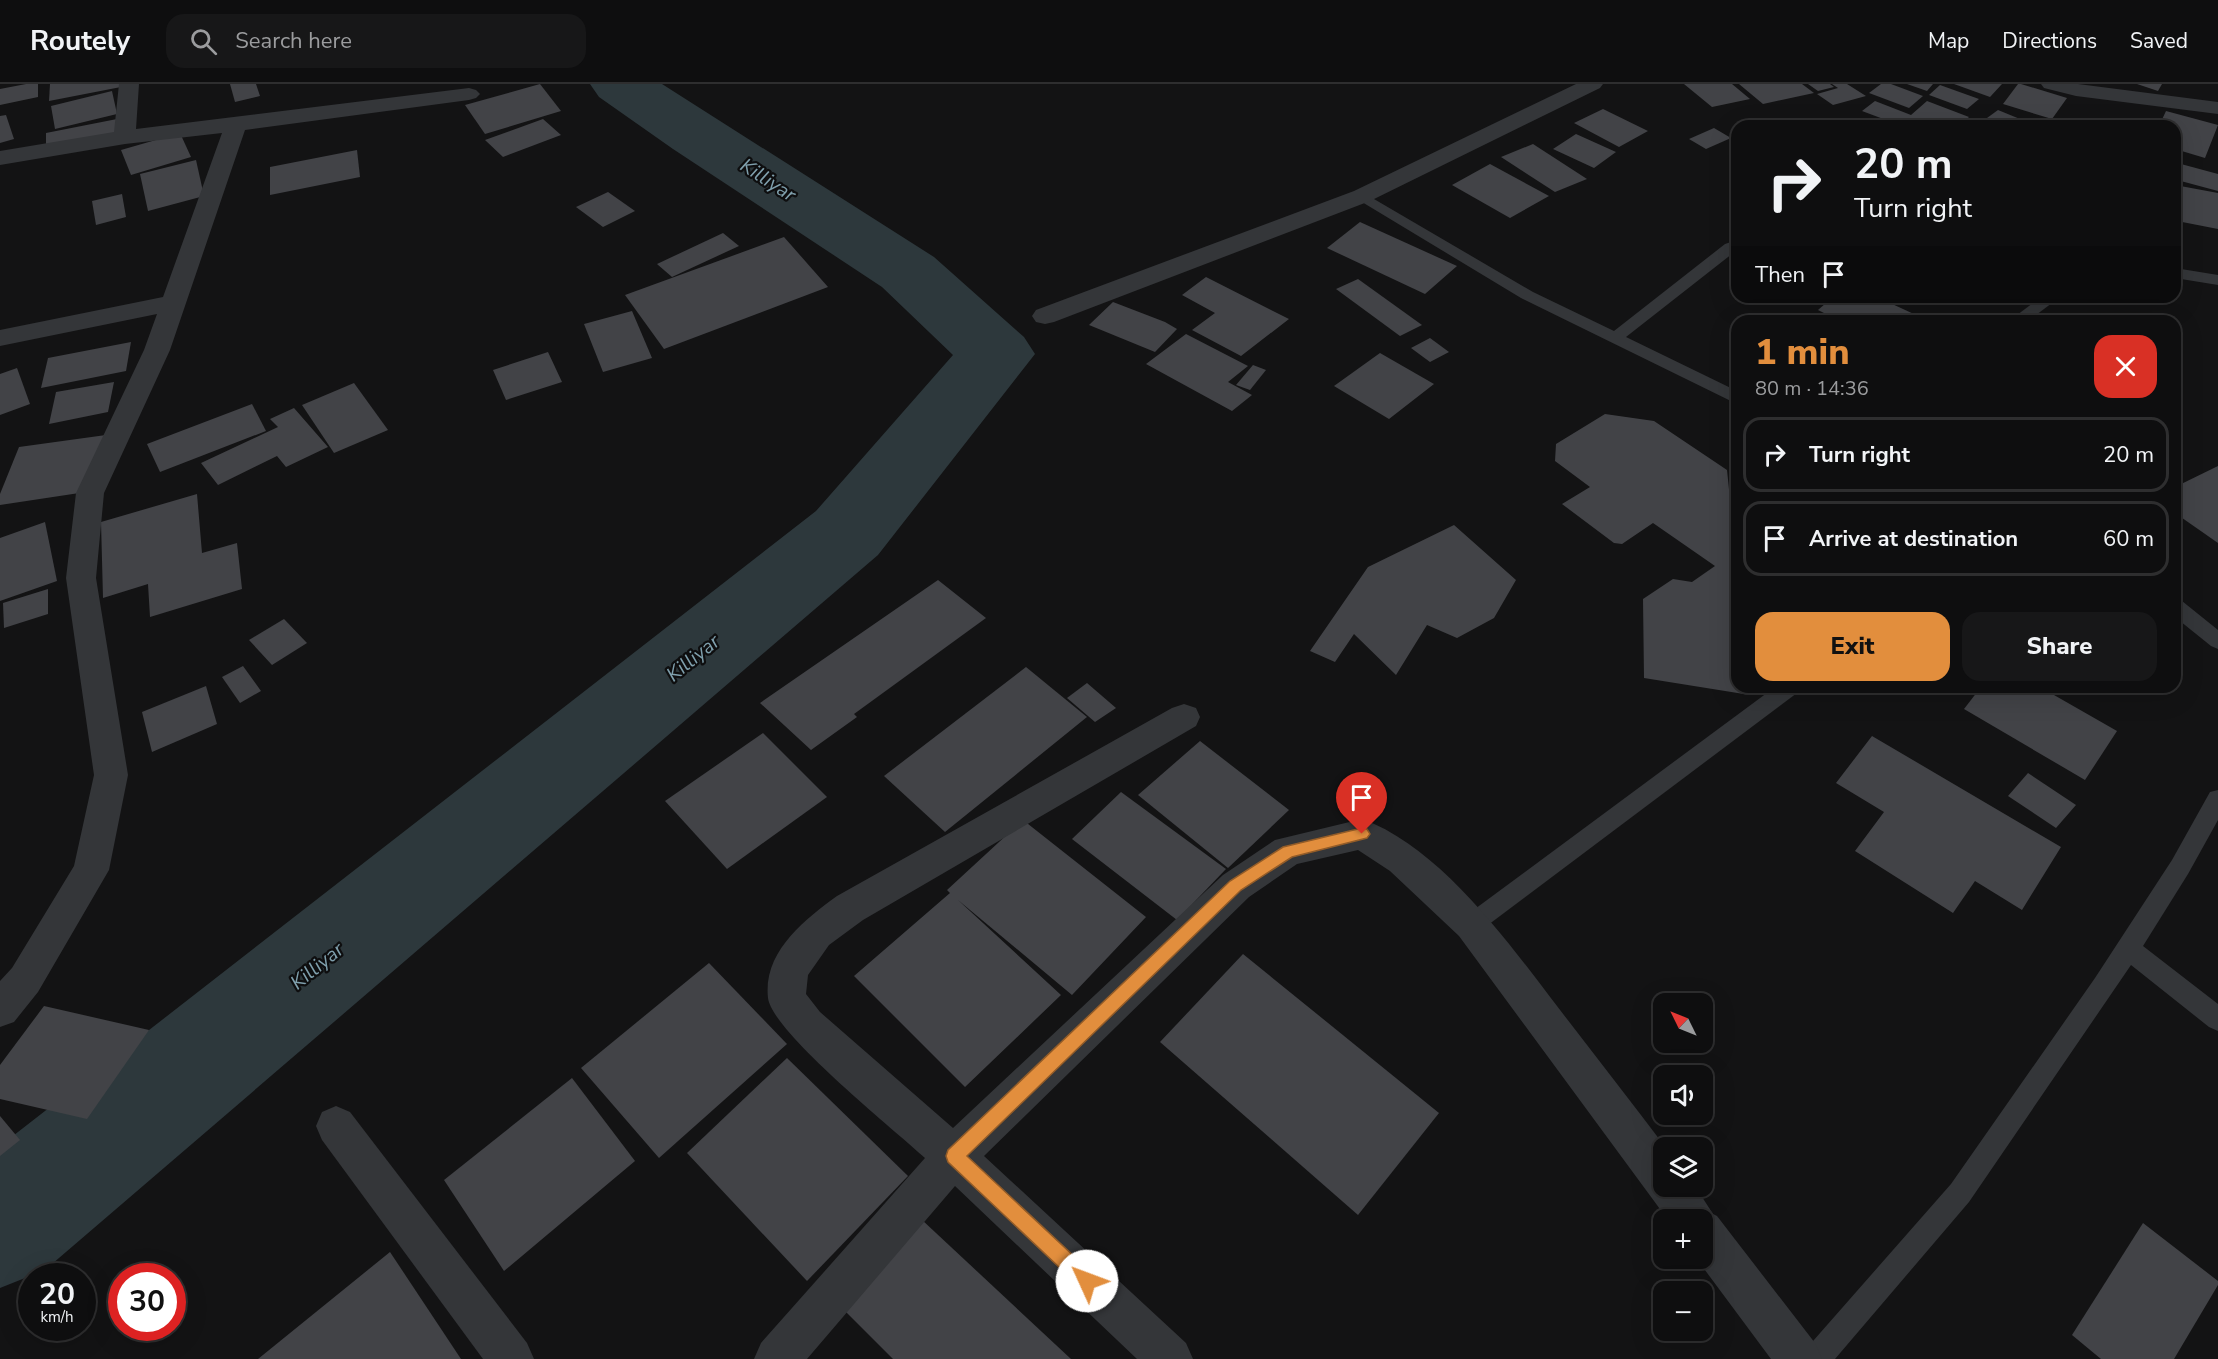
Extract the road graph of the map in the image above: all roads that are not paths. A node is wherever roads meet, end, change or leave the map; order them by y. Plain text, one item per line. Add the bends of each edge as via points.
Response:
1 (129, 84) edge
2 (1593, 84) edge
3 (2051, 84) edge
4 (469, 94) dead end
5 (2218, 108) edge
6 (236, 125) junction
7 (125, 137) junction
8 (0, 158) edge
9 (1362, 196) junction
10 (1731, 247) edge
11 (2181, 274) edge
12 (2218, 280) edge
13 (176, 302) junction
14 (2044, 303) edge
15 (2026, 315) edge
16 (1045, 316) dead end
17 (0, 338) edge
18 (1615, 338) junction
19 (1731, 395) edge
20 (2181, 611) edge
21 (2218, 641) edge
22 (1782, 693) edge
23 (1184, 717) dead end
24 (2218, 799) edge
25 (1472, 924) junction
26 (2128, 949) junction
27 (0, 1010) edge
28 (2218, 1019) edge
29 (336, 1126) dead end
30 (954, 1156) junction
31 (1653, 1164) edge
32 (1713, 1246) edge
33 (511, 1359) edge
34 (777, 1359) edge
35 (1170, 1359) edge
36 (1799, 1359) edge
37 (1816, 1359) edge

1 - 7 street
2 - 9 street
3 - 5 street
4 - 6 street
6 - 7 street
6 - 13 street
7 - 8 street
9 - 16 street
9 - 18 lane via 1527,295
10 - 18 lane
11 - 12 lane
13 - 17 street
13 - 27 street via 90,494 81,578 111,775 91,870 25,980
14 - 15 lane
18 - 19 lane
20 - 21 lane
22 - 25 lane
23 - 30 street via 850,908 816,933 789,970 787,999 806,1024
24 - 26 lane
25 - 30 street via 1403,860 1362,834 1288,851 1236,886
25 - 31 street
26 - 28 lane
26 - 37 lane via 1960,1193
29 - 33 street
30 - 34 street
30 - 35 street
32 - 36 street

